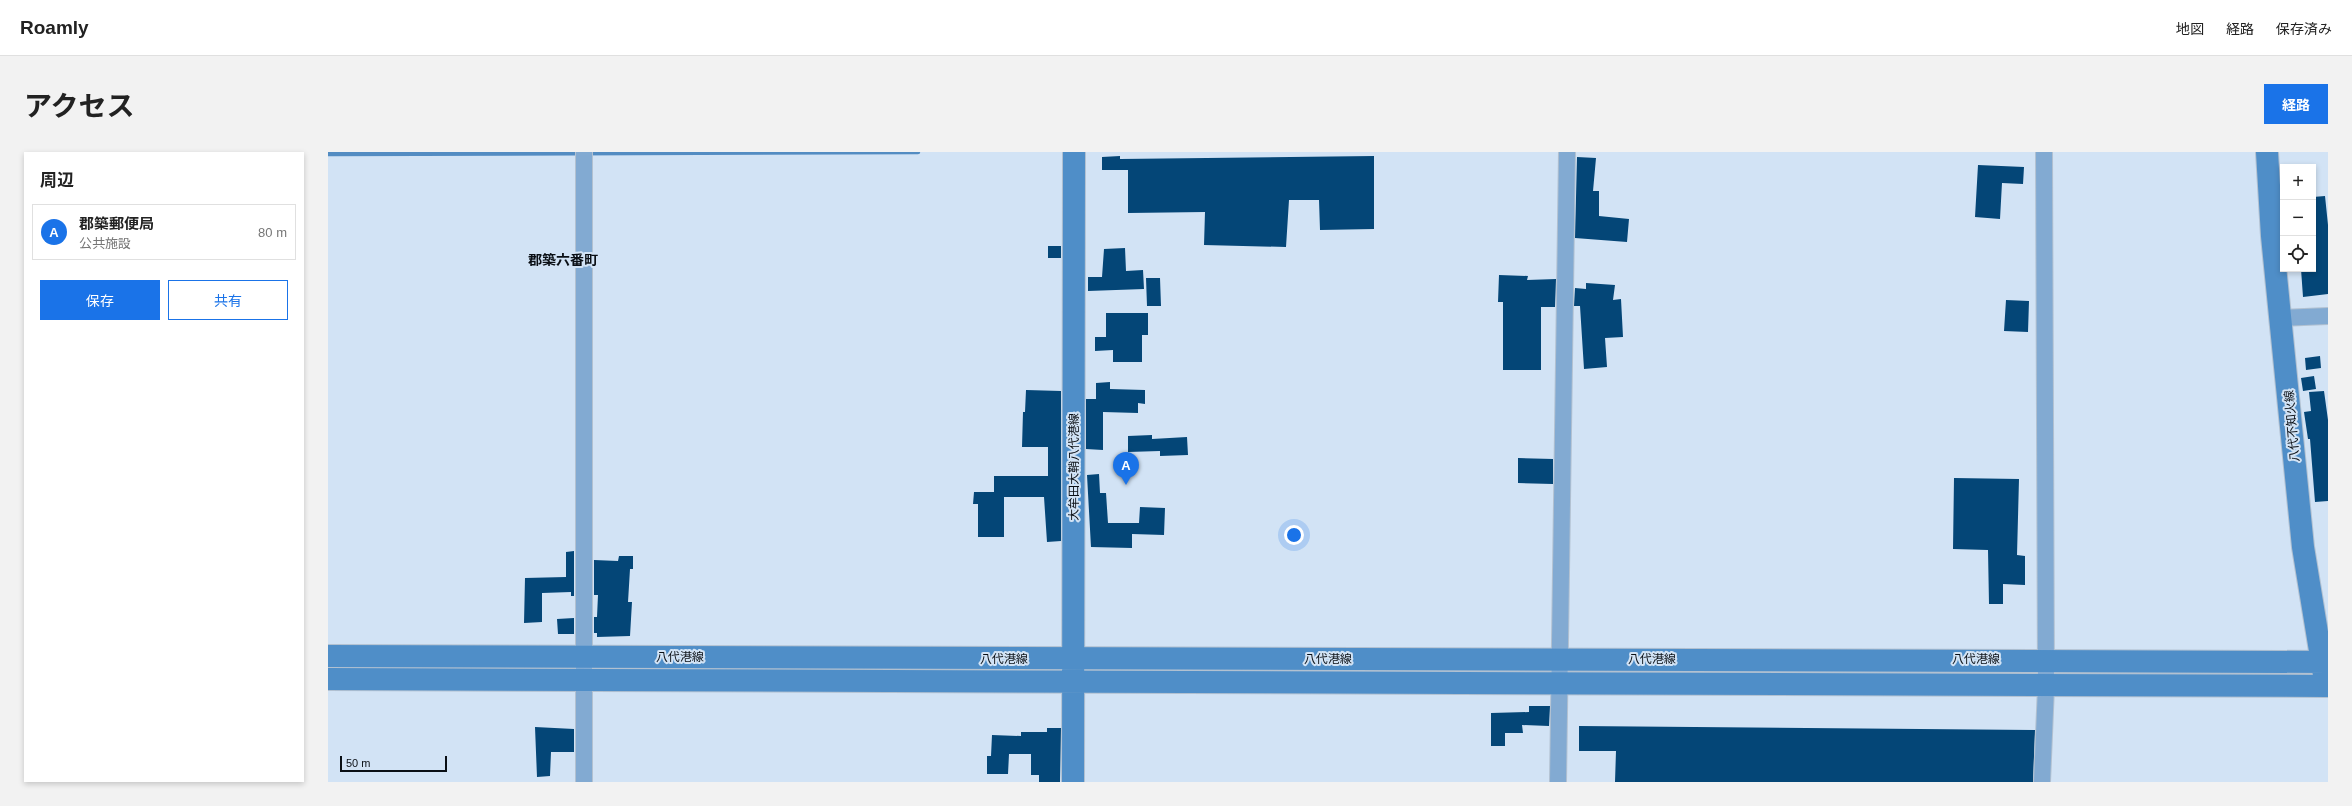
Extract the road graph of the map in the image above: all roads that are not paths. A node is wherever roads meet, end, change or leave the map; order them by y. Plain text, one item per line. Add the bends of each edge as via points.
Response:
1 (584, 152) edge
2 (1074, 152) edge
3 (1567, 152) edge
4 (2044, 152) edge
5 (2267, 152) edge
6 (2328, 316) edge
7 (2281, 318) junction
8 (328, 656) edge
9 (584, 657) junction
10 (1074, 659) junction
11 (1560, 659) junction
12 (2046, 660) junction
13 (2325, 662) edge
14 (328, 679) edge
15 (584, 680) junction
16 (1073, 682) junction
17 (1560, 684) junction
18 (2046, 687) junction
19 (2327, 690) edge
20 (584, 782) edge
21 (1073, 782) edge
22 (1558, 782) edge
23 (2042, 782) edge

1 - 9 street
2 - 10 main road, 大牟田大鞘八代港線
3 - 11 street
4 - 12 street
5 - 7 main road, 八代不知火線 via 2272,236
6 - 7 street
7 - 13 main road, 八代不知火線 via 2304,547
8 - 9 main road, 八代港線
9 - 10 main road, 八代港線
9 - 15 street
10 - 11 main road, 八代港線
10 - 16 main road, 大牟田大鞘八代港線
11 - 12 main road, 八代港線
11 - 17 street
12 - 13 main road, 八代港線
12 - 18 street
13 - 19 main road, 八代不知火線
14 - 15 main road, 八代港線
15 - 16 main road, 八代港線
15 - 20 street
16 - 17 main road, 八代港線
16 - 21 main road, 大牟田大鞘八代港線
17 - 18 main road, 八代港線
17 - 22 street
18 - 19 main road, 八代港線
18 - 23 street

